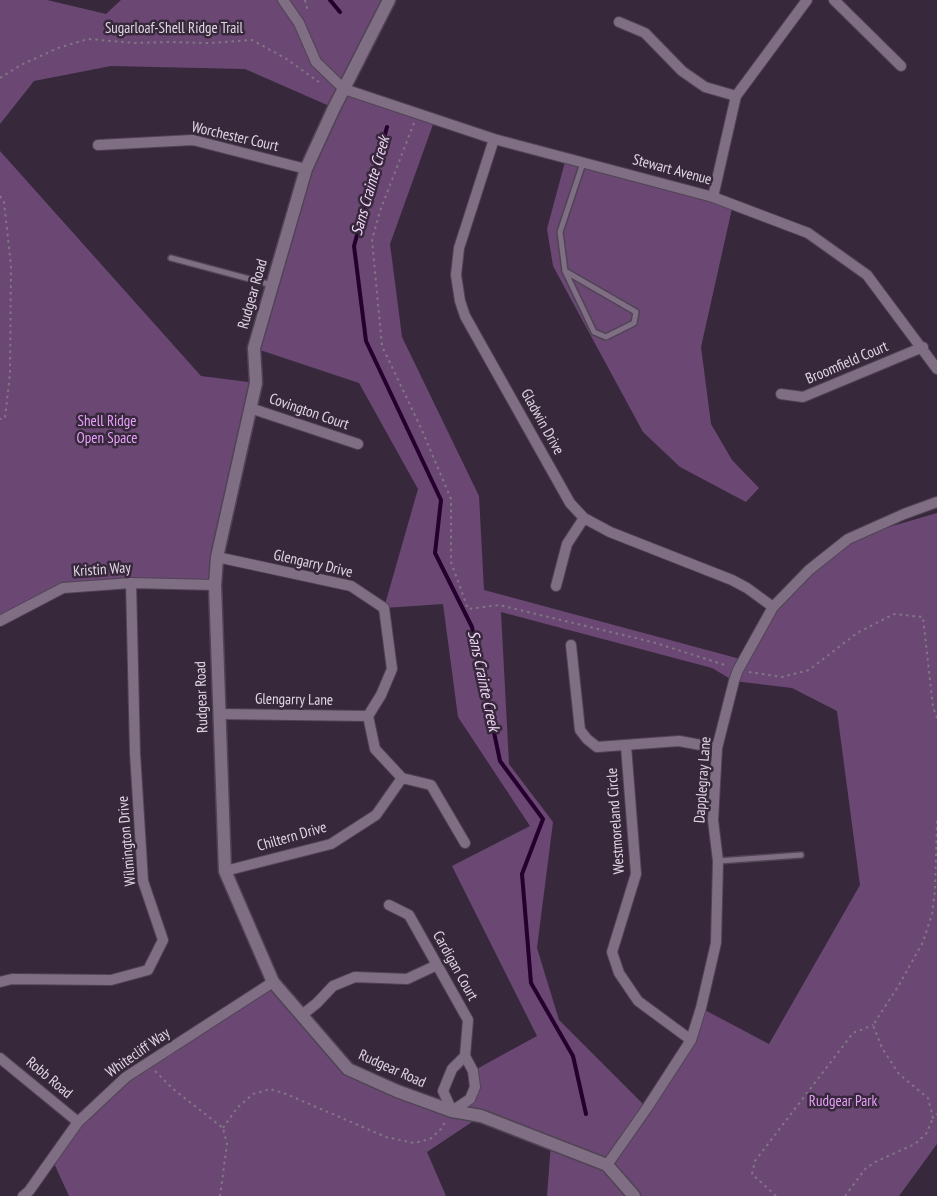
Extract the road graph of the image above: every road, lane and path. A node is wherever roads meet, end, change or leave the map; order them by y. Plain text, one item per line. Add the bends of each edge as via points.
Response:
1 (283, 0) edge
2 (389, 0) edge
3 (807, 0) edge
4 (834, 0) edge
5 (619, 22) dead end
6 (901, 66) dead end
7 (0, 78) edge
8 (344, 89) junction
9 (736, 96) junction
10 (494, 139) junction
11 (98, 145) dead end
12 (583, 162) junction
13 (306, 169) junction
14 (0, 196) edge
15 (713, 197) junction
16 (172, 258) dead end
17 (565, 271) junction
18 (272, 285) junction
19 (923, 347) junction
20 (937, 368) edge
21 (781, 394) dead end
22 (250, 408) junction
23 (0, 418) edge
24 (358, 444) dead end
25 (937, 502) edge
26 (584, 518) junction
27 (216, 557) junction
28 (131, 583) junction
29 (214, 585) junction
30 (556, 586) dead end
31 (773, 606) junction
32 (0, 621) edge
33 (571, 645) dead end
34 (219, 714) junction
35 (368, 716) junction
36 (626, 746) junction
37 (717, 748) junction
38 (402, 778) junction
39 (937, 820) edge
40 (465, 843) dead end
41 (801, 855) dead end
42 (718, 861) junction
43 (225, 872) junction
44 (389, 905) dead end
45 (437, 965) junction
46 (0, 982) edge
47 (273, 982) junction
48 (302, 1015) junction
49 (873, 1025) junction
50 (691, 1040) junction
51 (465, 1056) junction
52 (0, 1058) edge
53 (147, 1063) junction
54 (452, 1111) junction
55 (937, 1114) edge
56 (933, 1118) junction
57 (78, 1122) junction
58 (222, 1128) junction
59 (607, 1165) junction
60 (771, 1192) junction
61 (23, 1196) edge
62 (220, 1196) edge
63 (634, 1196) edge
64 (771, 1196) edge
65 (776, 1196) edge
66 (845, 1196) edge

1 - 8 street via 299,23 316,62
2 - 8 street, Rudgear Road
3 - 9 street
4 - 6 street
5 - 9 street via 645,33 682,71 705,86
7 - 8 path, Sugarloaf-Shell Ridge Trail via 58,48 88,39 135,43 252,40 317,81
8 - 10 street, Stewart Avenue
8 - 13 street, Rudgear Road
9 - 15 street
10 - 12 street, Stewart Avenue
10 - 26 street, Gladwin Drive via 459,248 456,275 460,301 570,503
11 - 13 street, Worchester Court via 193,140
12 - 15 street, Stewart Avenue
12 - 17 lane via 560,232
13 - 18 street, Rudgear Road
14 - 23 path via 4,202 12,266 10,373 5,418
15 - 19 street, Stewart Avenue via 808,234 867,275
16 - 18 lane
17 - 17 lane via 594,332 606,337 634,323 636,312
18 - 22 street, Rudgear Road via 254,348 256,383
19 - 20 street, Stewart Avenue
19 - 21 street, Broomfield Court via 803,398
22 - 24 street, Covington Court
22 - 27 street, Rudgear Road
25 - 31 street, Dapplegray Lane via 848,539 809,570
26 - 30 street via 567,544
26 - 31 street, Gladwin Drive via 610,532 732,580
27 - 29 street, Rudgear Road
27 - 35 street, Glengarry Drive via 351,586 384,608 392,669
28 - 29 street, Kristin Way
28 - 32 street, Kristin Way via 63,588
28 - 46 street, Wilmington Drive via 135,753 143,881 163,940 148,970 111,980 12,979
29 - 34 street, Rudgear Road
31 - 37 street, Dapplegray Lane via 738,670
33 - 36 street via 580,730 597,747
34 - 35 street, Glengarry Lane
34 - 43 street, Rudgear Road
35 - 38 street via 375,749
36 - 37 street, Westmoreland Circle via 679,741
36 - 50 street, Westmoreland Circle via 636,874 612,952 619,973 638,1001
37 - 42 street, Dapplegray Lane via 713,820
38 - 40 street via 431,785
38 - 43 street, Chiltern Drive via 376,815 331,844
39 - 49 path via 936,891 932,914 923,942
41 - 42 lane
42 - 50 street, Dapplegray Lane via 716,943
43 - 47 street, Rudgear Road
44 - 45 street, Cardigan Court via 409,915
45 - 48 street via 407,979 354,977 333,986
45 - 51 street, Cardigan Court via 468,1020
47 - 48 street, Rudgear Road
47 - 53 street, Whitecliff Way
48 - 54 street, Rudgear Road via 348,1069
49 - 56 path via 882,1048 899,1074 928,1098
49 - 60 path via 853,1033 755,1161 752,1174
50 - 59 street, Dapplegray Lane
51 - 54 street via 452,1069 443,1091
51 - 54 street, Cardigan Court via 473,1071 475,1087 470,1099
52 - 57 street, Robb Road
53 - 57 street, Whitecliff Way via 126,1077
53 - 58 path via 173,1089
54 - 58 path via 430,1139 414,1143 386,1137 270,1089 253,1094
54 - 59 street, Rudgear Road via 481,1116
55 - 56 path
56 - 66 path via 926,1134 915,1144 866,1168
57 - 61 street, Whitecliff Way
58 - 62 path via 226,1144
59 - 63 street, Rudgear Road
60 - 64 path
60 - 65 path

